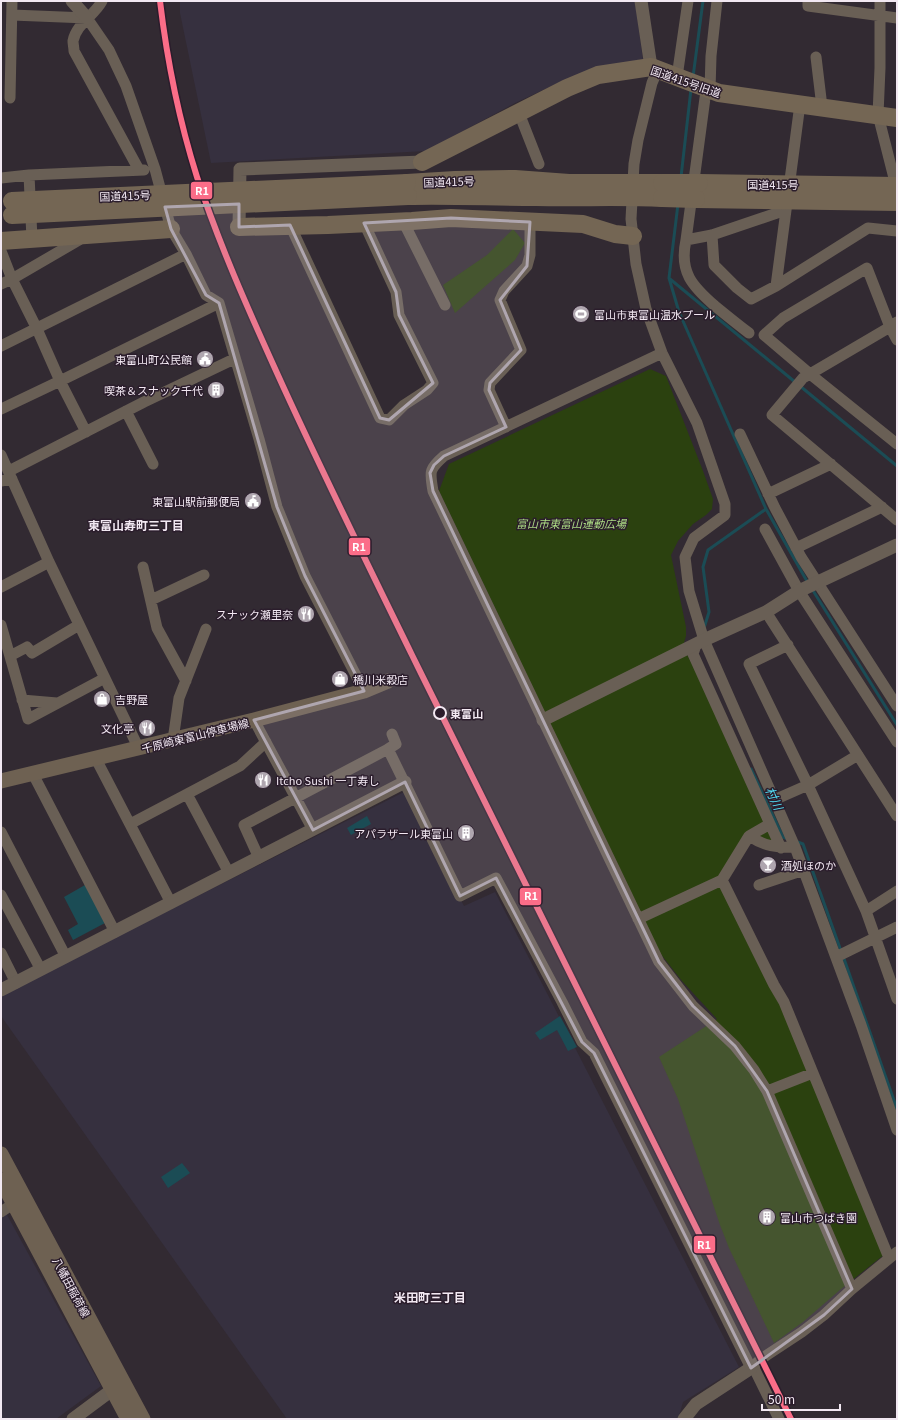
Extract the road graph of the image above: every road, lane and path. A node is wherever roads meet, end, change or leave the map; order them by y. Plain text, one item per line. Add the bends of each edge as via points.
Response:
1 (12, 1) edge
2 (72, 1) edge
3 (102, 1) edge
4 (641, 1) edge
5 (688, 1) edge
6 (717, 1) edge
7 (808, 1) edge
8 (880, 1) edge
9 (12, 15) junction
10 (880, 16) junction
11 (87, 18) junction
12 (897, 18) edge
13 (816, 57) dead end
14 (654, 68) junction
15 (677, 77) junction
16 (710, 90) junction
17 (10, 98) dead end
18 (800, 104) junction
19 (822, 107) junction
20 (519, 113) junction
21 (878, 115) junction
22 (897, 118) edge
23 (422, 162) joint
24 (539, 164) dead end
25 (155, 169) junction
26 (139, 170) junction
27 (29, 175) junction
28 (1, 178) edge
29 (632, 190) junction
30 (897, 191) edge
31 (784, 200) junction
32 (6, 209) edge
33 (403, 221) junction
34 (530, 222) junction
35 (364, 223) junction
36 (290, 225) junction
37 (239, 227) joint
38 (171, 229) junction
39 (897, 231) edge
40 (82, 235) junction
41 (712, 235) junction
42 (633, 236) junction
43 (32, 239) junction
44 (686, 240) junction
45 (1, 241) edge
46 (1, 251) edge
47 (186, 254) junction
48 (12, 279) junction
49 (1, 284) edge
50 (776, 286) junction
51 (218, 303) junction
52 (445, 305) dead end
53 (893, 325) edge
54 (37, 329) junction
55 (749, 334) dead end
56 (897, 340) edge
57 (1, 346) edge
58 (662, 353) junction
59 (234, 359) junction
60 (807, 376) junction
61 (60, 381) junction
62 (1, 409) edge
63 (126, 411) junction
64 (506, 427) junction
65 (86, 432) junction
66 (740, 434) dead end
67 (897, 444) edge
68 (1, 455) edge
69 (153, 464) dead end
70 (831, 464) junction
71 (7, 477) edge
72 (768, 494) junction
73 (882, 507) junction
74 (897, 520) edge
75 (765, 529) dead end
76 (897, 544) edge
77 (796, 548) junction
78 (49, 562) junction
79 (143, 567) dead end
80 (204, 575) dead end
81 (818, 582) junction
82 (1, 587) edge
83 (798, 591) junction
84 (151, 600) junction
85 (766, 612) junction
86 (79, 624) junction
87 (1, 625) edge
88 (206, 629) dead end
89 (699, 643) junction
90 (788, 645) junction
91 (10, 656) junction
92 (105, 678) junction
93 (186, 681) junction
94 (388, 681) dead end
95 (364, 691) junction
96 (22, 700) junction
97 (58, 703) junction
98 (897, 706) edge
99 (254, 720) junction
100 (543, 720) junction
101 (392, 734) dead end
102 (173, 740) junction
103 (266, 742) junction
104 (897, 742) edge
105 (140, 749) junction
106 (388, 749) junction
107 (858, 755) junction
108 (96, 759) junction
109 (33, 774) junction
110 (1, 781) edge
111 (405, 782) junction
112 (808, 785) junction
113 (186, 794) junction
114 (295, 797) junction
115 (774, 800) junction
116 (897, 816) edge
117 (130, 824) junction
118 (770, 824) junction
119 (313, 830) junction
120 (1, 832) edge
121 (749, 836) junction
122 (795, 847) junction
123 (781, 848) junction
124 (260, 858) junction
125 (804, 870) junction
126 (229, 873) junction
127 (722, 880) junction
128 (759, 885) dead end
129 (897, 891) edge
130 (1, 895) edge
131 (171, 903) junction
132 (866, 911) junction
133 (638, 919) junction
134 (897, 927) edge
135 (115, 932) junction
136 (875, 938) junction
137 (1, 953) edge
138 (66, 957) junction
139 (836, 957) junction
140 (892, 968) edge
141 (41, 970) junction
142 (16, 983) junction
143 (1, 990) edge
144 (897, 999) edge
145 (813, 1073) junction
146 (767, 1091) junction
147 (897, 1130) edge
148 (1, 1154) edge
149 (1, 1180) edge
150 (19, 1200) junction
151 (1, 1212) edge
152 (893, 1255) edge
153 (852, 1289) junction
154 (752, 1367) junction
155 (118, 1386) junction
156 (73, 1419) edge
157 (128, 1419) edge
158 (143, 1419) edge
159 (684, 1419) edge
160 (779, 1419) edge

1 - 9 street
2 - 11 street
3 - 11 street
4 - 14 street
5 - 15 street
6 - 16 street
7 - 10 street via 808,6
8 - 10 street
9 - 11 street
9 - 17 street
10 - 12 street
10 - 21 street
11 - 25 street via 109,50 126,86
11 - 26 street via 73,41 74,51
13 - 19 street
14 - 15 highway, 国道415号旧道
14 - 20 highway, 国道415号旧道 via 598,75
14 - 29 street via 638,140
15 - 16 highway, 国道415号旧道
16 - 18 highway, 国道415号旧道
16 - 44 street via 704,98
18 - 19 highway, 国道415号旧道
18 - 31 street
19 - 21 highway, 国道415号旧道
20 - 23 highway, 国道415号旧道
20 - 24 street
21 - 22 highway, 国道415号旧道
21 - 30 street
23 - 37 street via 240,169
25 - 26 street
25 - 38 street
26 - 27 street
27 - 28 street
27 - 43 street
29 - 31 highway, 国道415号, bridge via 698,191
29 - 32 highway, 国道415号, bridge via 514,179 455,180 407,189
29 - 42 street
30 - 31 highway, 国道415号
31 - 41 street
31 - 50 street
33 - 34 highway via 451,218
33 - 35 highway
33 - 52 street
34 - 42 highway via 583,224 615,234
34 - 64 street via 530,256 527,266 504,291 500,300 521,350 490,383 489,390
35 - 36 highway
35 - 36 street via 396,292 400,315 433,383 389,420 380,418
36 - 37 highway
38 - 40 highway
38 - 47 street
39 - 50 street via 868,228
40 - 43 highway
40 - 48 street via 79,240
41 - 44 street
41 - 50 street via 714,265 751,299
42 - 58 street via 646,309
43 - 45 highway
44 - 55 street via 683,251 684,265 697,290
46 - 48 street
47 - 51 street via 206,295
47 - 54 street
48 - 49 street
48 - 54 street
51 - 59 street
51 - 61 street
53 - 56 street
53 - 60 street
53 - 60 street via 867,268 783,318 764,335
54 - 57 street
54 - 61 street
58 - 64 street
58 - 89 street via 697,423 725,504 725,515 694,538 685,557
59 - 63 street
59 - 95 street via 277,507 305,576
60 - 67 street
60 - 70 street via 772,415
61 - 62 street
61 - 65 street
63 - 65 street
63 - 69 street
64 - 100 street via 444,456 430,473 433,491
65 - 71 street
66 - 72 street
68 - 71 street
70 - 72 street
70 - 73 street
71 - 78 street
72 - 77 street
73 - 74 street
73 - 77 street
75 - 83 street
76 - 81 street
77 - 81 street
78 - 82 street
78 - 86 street
79 - 84 street
80 - 84 street
81 - 83 street
81 - 98 street
83 - 85 street
83 - 104 street
84 - 93 street via 157,628
85 - 89 street
85 - 90 street
86 - 91 street via 32,653 26,647
86 - 92 street
87 - 91 street
88 - 93 street
89 - 100 street
89 - 115 street
89 - 118 street via 693,654
90 - 107 street
90 - 112 street via 749,664
91 - 96 street
92 - 97 street
92 - 105 street
93 - 102 street via 179,698
94 - 95 main road, 千原崎東富山停車場線
95 - 99 main road, 千原崎東富山停車場線
96 - 97 street
96 - 97 street via 28,719
99 - 102 main road, 千原崎東富山停車場線
99 - 103 street
100 - 133 street
101 - 106 street via 396,744
102 - 105 main road, 千原崎東富山停車場線
103 - 113 street via 240,766
103 - 114 street
105 - 108 main road, 千原崎東富山停車場線
106 - 111 street
106 - 114 street
107 - 112 street
107 - 116 street
108 - 109 main road, 千原崎東富山停車場線
108 - 117 street
109 - 110 main road, 千原崎東富山停車場線
109 - 135 street
111 - 119 street
111 - 154 street via 460,896 496,878 582,1042 594,1053
112 - 115 street
112 - 132 street
113 - 117 street
113 - 126 street
114 - 119 street
114 - 124 street via 244,825
115 - 122 street
117 - 131 street
118 - 121 street
118 - 123 street
119 - 124 street
120 - 138 street
121 - 123 street via 759,843
121 - 127 street
122 - 123 street
122 - 125 street
124 - 126 street
125 - 128 street
125 - 139 street
126 - 131 street
127 - 133 street
127 - 145 street via 784,1002
129 - 132 street
130 - 141 street
131 - 135 street
132 - 136 street
133 - 146 street via 659,962 673,981 693,1006 735,1046
134 - 136 street
135 - 138 street
136 - 139 street
136 - 140 street
137 - 142 street
138 - 141 street
139 - 147 street
140 - 144 street
141 - 142 street
142 - 143 street
145 - 146 street
145 - 152 street
146 - 153 street
148 - 150 main road, 八幡田稲荷線
149 - 150 main road, 八幡田稲荷線
150 - 151 street
150 - 155 main road, 八幡田稲荷線
152 - 153 street
153 - 154 street via 813,1323
154 - 159 street via 696,1404
154 - 160 street
155 - 156 street
155 - 157 main road, 八幡田稲荷線
155 - 158 main road, 八幡田稲荷線

